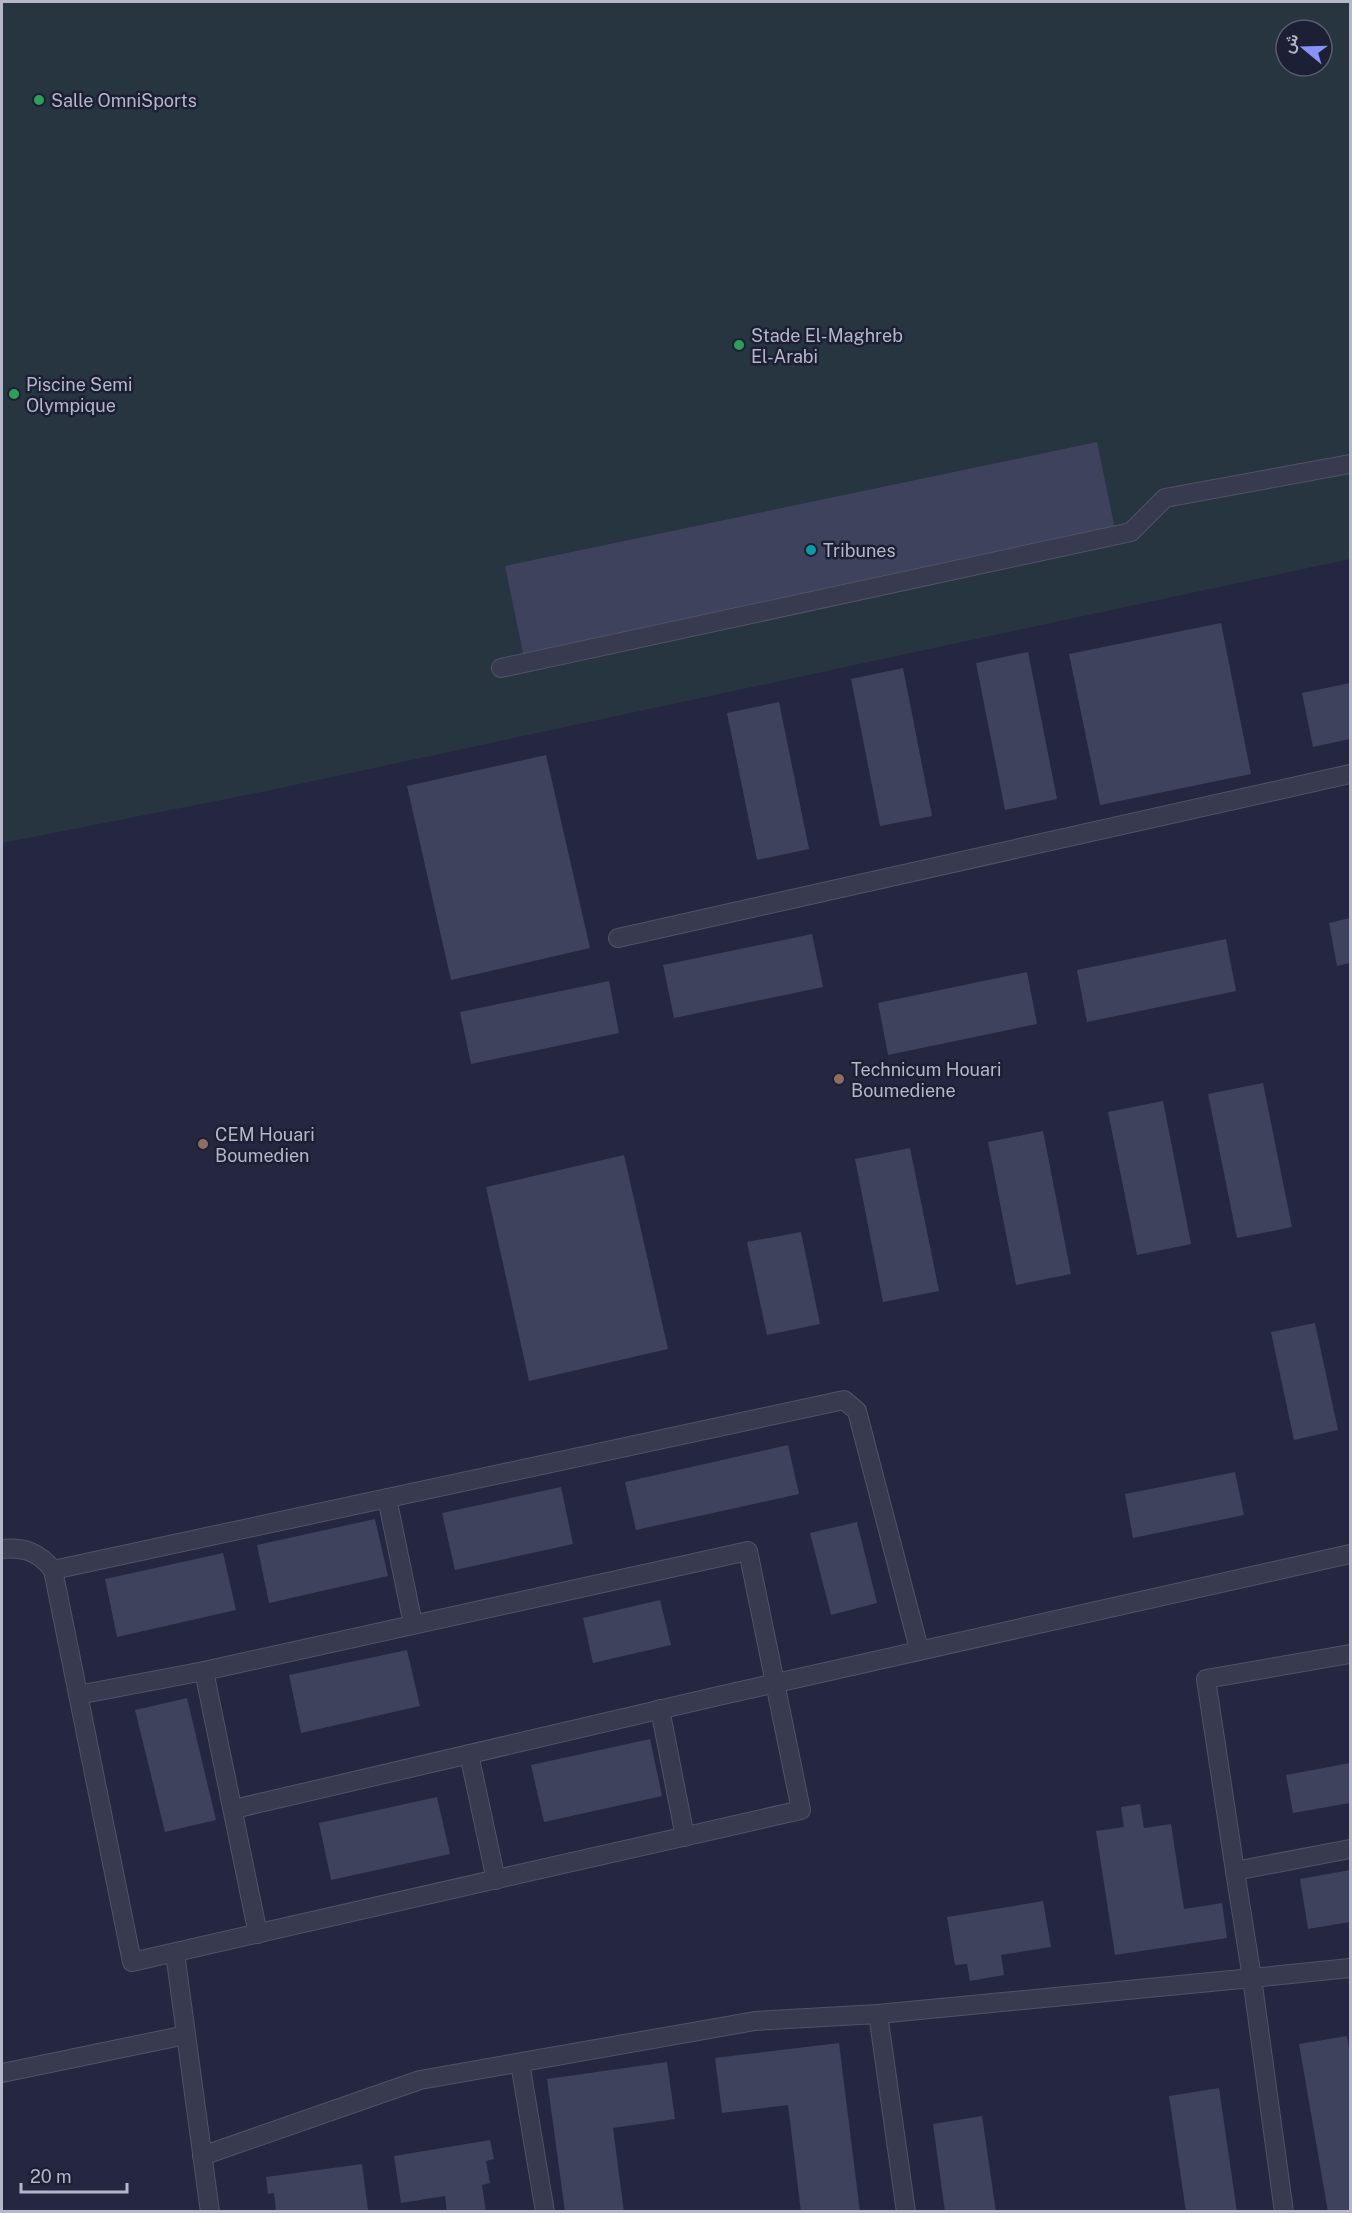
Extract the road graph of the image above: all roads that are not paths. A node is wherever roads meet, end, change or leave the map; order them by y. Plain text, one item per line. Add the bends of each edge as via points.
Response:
1 (1350, 464) edge
2 (501, 668) dead end
3 (1350, 774) edge
4 (618, 938) dead end
5 (387, 1498) junction
6 (2, 1549) edge
7 (1350, 1554) edge
8 (53, 1570) junction
9 (413, 1624) junction
10 (919, 1649) junction
11 (1350, 1654) edge
12 (204, 1671) junction
13 (775, 1685) junction
14 (78, 1695) junction
15 (660, 1709) junction
16 (469, 1754) junction
17 (234, 1809) junction
18 (686, 1837) junction
19 (1350, 1849) edge
20 (1235, 1871) junction
21 (496, 1880) junction
22 (258, 1934) junction
23 (175, 1953) junction
24 (1350, 1968) edge
25 (1252, 1978) junction
26 (878, 2014) junction
27 (186, 2035) junction
28 (520, 2063) junction
29 (2, 2073) edge
30 (202, 2156) junction
31 (210, 2211) edge
32 (545, 2211) edge
33 (906, 2211) edge
34 (1284, 2211) edge

1 - 2 street via 1165,498 1131,532
3 - 4 street
5 - 8 street
5 - 9 street
5 - 10 street via 844,1400 857,1411
6 - 8 street via 23,1549 42,1556
7 - 10 street
8 - 14 street
9 - 12 street
9 - 13 street via 748,1551
10 - 13 street
11 - 20 street via 1206,1679
12 - 14 street
12 - 17 street
13 - 15 street
13 - 18 street via 801,1810
14 - 23 street via 132,1962
15 - 16 street
15 - 18 street
16 - 17 street
16 - 21 street
17 - 22 street
18 - 21 street
19 - 20 street
20 - 25 street
21 - 22 street
22 - 23 street
23 - 27 street
24 - 25 street
25 - 26 street
25 - 34 street
26 - 28 street via 755,2021
26 - 33 street
27 - 29 street
27 - 30 street
28 - 30 street via 420,2080
28 - 32 street
30 - 31 street

